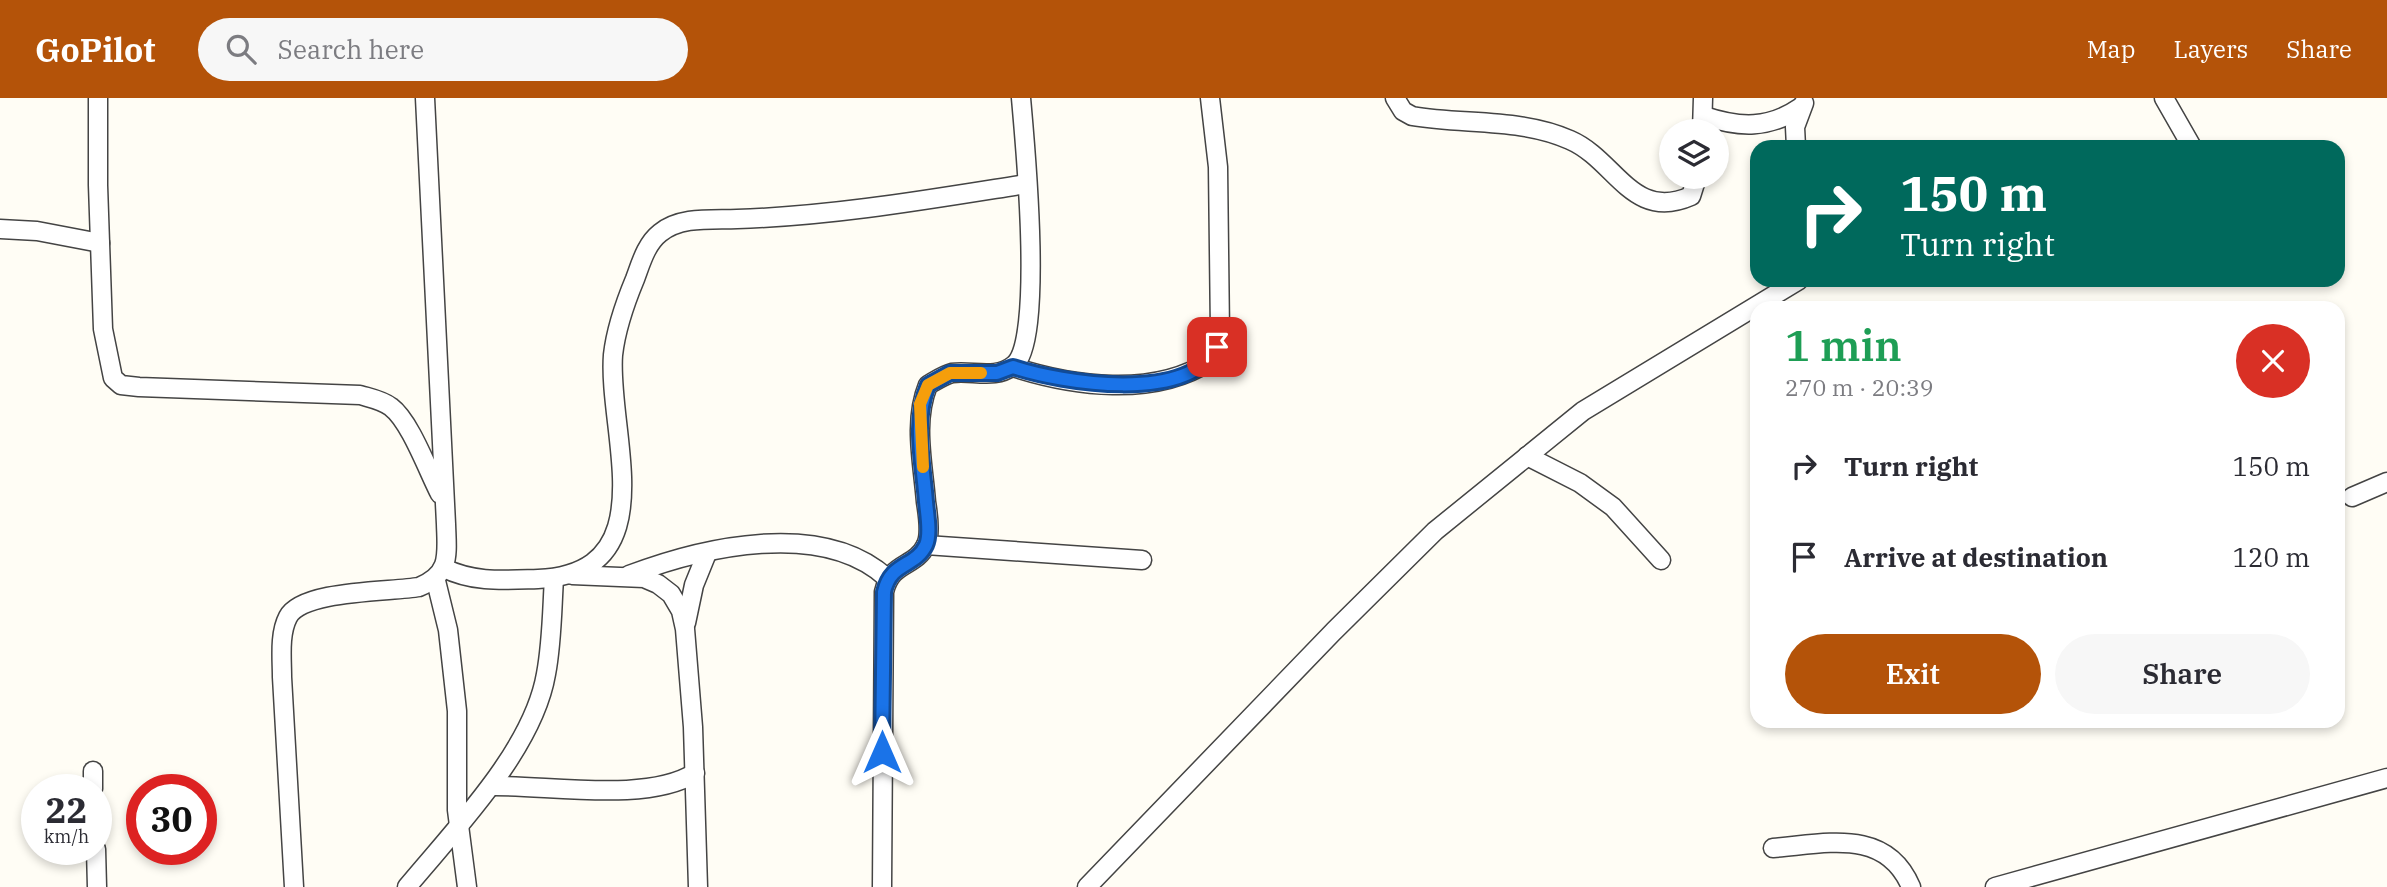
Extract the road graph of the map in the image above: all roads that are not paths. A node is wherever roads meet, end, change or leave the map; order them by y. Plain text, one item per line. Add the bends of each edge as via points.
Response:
1 (99, 98) edge
2 (425, 98) edge
3 (1021, 98) edge
4 (1210, 98) edge
5 (1395, 98) edge
6 (2165, 98) edge
7 (1805, 102) edge
8 (1703, 115) edge
9 (1796, 140) edge
10 (2188, 140) edge
11 (1026, 184) junction
12 (1693, 189) edge
13 (0, 229) edge
14 (100, 243) junction
15 (1787, 287) edge
16 (1764, 301) edge
17 (1750, 310) edge
18 (1013, 367) junction
19 (1527, 456) junction
20 (2387, 482) edge
21 (2352, 497) dead end
22 (443, 500) junction
23 (926, 545) junction
24 (707, 553) junction
25 (1142, 560) dead end
26 (1661, 560) dead end
27 (440, 574) junction
28 (625, 576) junction
29 (563, 577) junction
30 (887, 578) junction
31 (685, 629) junction
32 (695, 774) junction
33 (2387, 778) edge
34 (491, 786) junction
35 (458, 828) junction
36 (1773, 848) dead end
37 (96, 865) edge
38 (97, 887) edge
39 (294, 887) edge
40 (407, 887) edge
41 (467, 887) edge
42 (698, 887) edge
43 (882, 887) edge
44 (1087, 887) edge
45 (1911, 887) edge
46 (1996, 887) edge

1 - 14 street
2 - 22 street
3 - 11 street
4 - 18 street via 1218,167 1220,333 1210,361 1178,376 1092,384 1047,378
5 - 12 street via 1412,116 1540,131 1571,140 1643,199 1677,202 1691,196
6 - 10 street
7 - 8 street via 1768,124 1725,123
7 - 9 street via 1795,127
11 - 18 street via 1030,304 1026,345
11 - 29 street via 802,216 689,221 660,233 647,248 631,288 613,357 623,503 602,554 587,567
13 - 14 street
14 - 22 street via 108,365 121,385 360,395 379,400 393,408 404,423
15 - 16 street
17 - 19 street via 1583,411
18 - 23 street via 997,373 950,373 928,385 920,404 919,426 928,518
19 - 26 street via 1580,483 1613,507
19 - 44 street via 1427,539
20 - 21 street
22 - 27 street via 447,547
23 - 25 street
23 - 30 street
24 - 28 street
24 - 30 street via 760,544 818,546 851,554
24 - 31 street via 694,585
27 - 29 street via 483,580
27 - 35 street via 457,711
27 - 39 street via 410,589 306,602 287,618 282,677
28 - 29 street
28 - 31 street via 658,584 671,594
29 - 34 street via 546,677 529,722
30 - 43 street via 882,637
31 - 32 street
32 - 34 street via 648,789
32 - 42 street
33 - 46 street
34 - 35 street
35 - 40 street
35 - 41 street
36 - 45 street via 1849,842 1876,848 1894,857
37 - 38 street

